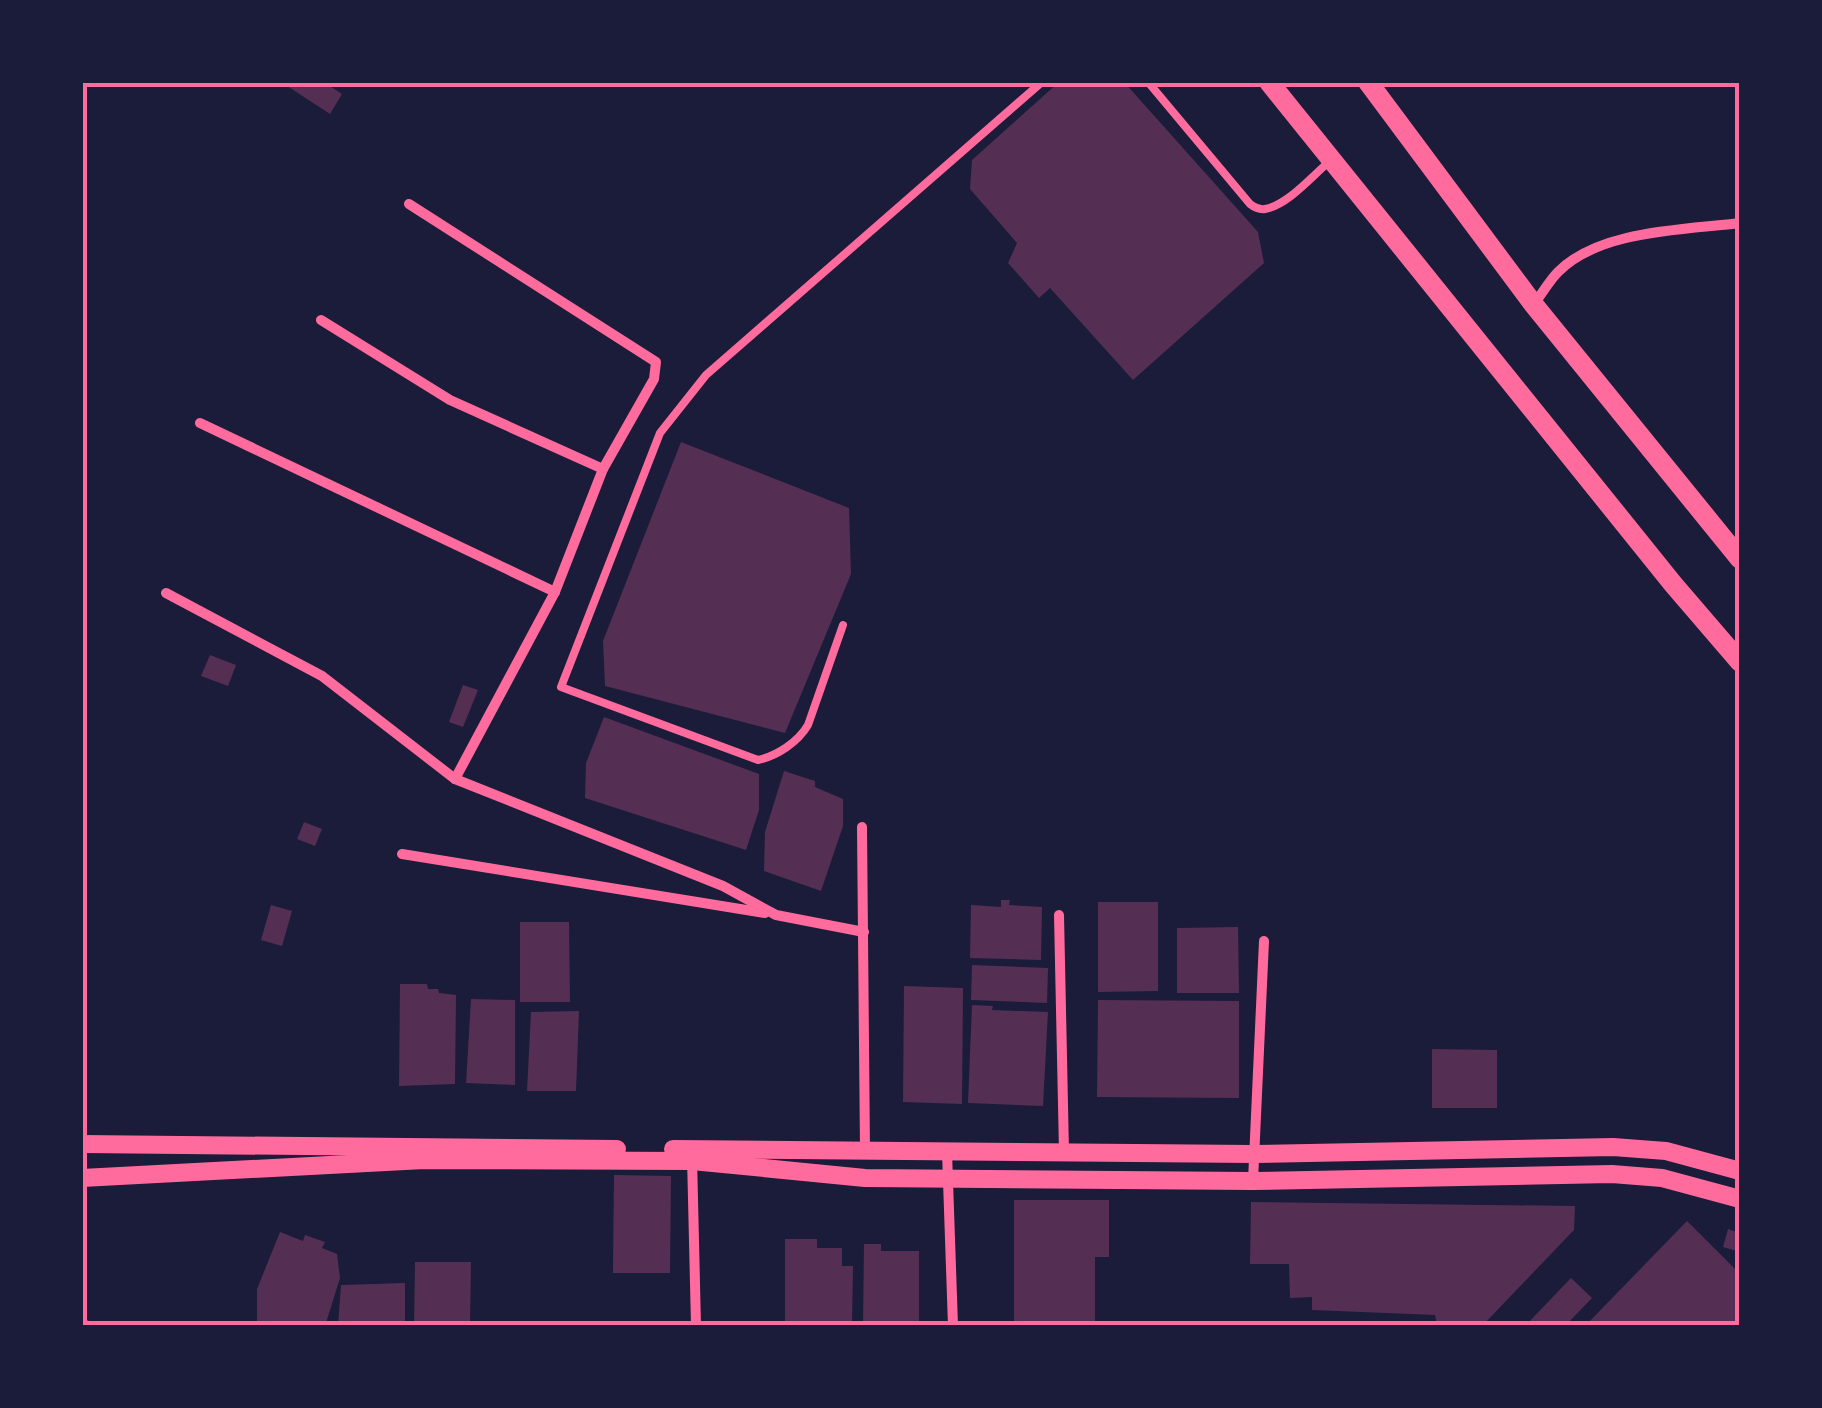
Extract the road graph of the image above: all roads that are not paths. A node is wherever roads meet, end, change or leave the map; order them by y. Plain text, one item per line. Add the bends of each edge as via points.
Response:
1 (1042, 82) edge
2 (1148, 82) edge
3 (1269, 82) edge
4 (1368, 82) edge
5 (1330, 160) junction
6 (409, 204) dead end
7 (1740, 223) edge
8 (1534, 305) junction
9 (321, 320) dead end
10 (200, 424) dead end
11 (603, 469) junction
12 (1740, 559) edge
13 (555, 592) junction
14 (166, 594) dead end
15 (844, 625) dead end
16 (1740, 662) edge
17 (455, 779) junction
18 (862, 827) dead end
19 (402, 854) dead end
20 (776, 915) junction
21 (1059, 915) dead end
22 (864, 932) junction
23 (1264, 940) dead end
24 (82, 1144) edge
25 (865, 1151) junction
26 (947, 1152) junction
27 (1064, 1152) junction
28 (1253, 1154) junction
29 (692, 1155) junction
30 (1740, 1170) edge
31 (82, 1178) edge
32 (947, 1178) junction
33 (1253, 1181) junction
34 (1740, 1199) edge
35 (696, 1326) edge
36 (953, 1326) edge

1 - 15 lane via 706,375 660,433 560,688 758,760 769,758 802,736
2 - 5 lane via 1258,209 1283,200
3 - 5 main road
4 - 8 main road
5 - 16 main road
6 - 11 street via 656,362 654,379
7 - 8 street via 1592,248 1558,271
8 - 12 main road
9 - 11 street via 450,400
10 - 13 street
11 - 13 street
13 - 17 street
14 - 17 street via 322,676
17 - 20 street via 723,886
18 - 22 street
19 - 20 street
20 - 22 street
21 - 27 street
22 - 25 street
23 - 28 street
24 - 29 street
25 - 26 street
25 - 29 street
26 - 27 street
26 - 32 street
27 - 28 street
28 - 30 street via 1613,1147 1666,1151
28 - 33 street
29 - 31 street via 424,1160
29 - 32 street via 865,1178
29 - 35 street
32 - 33 street
32 - 36 street
33 - 34 street via 1612,1174 1662,1178

